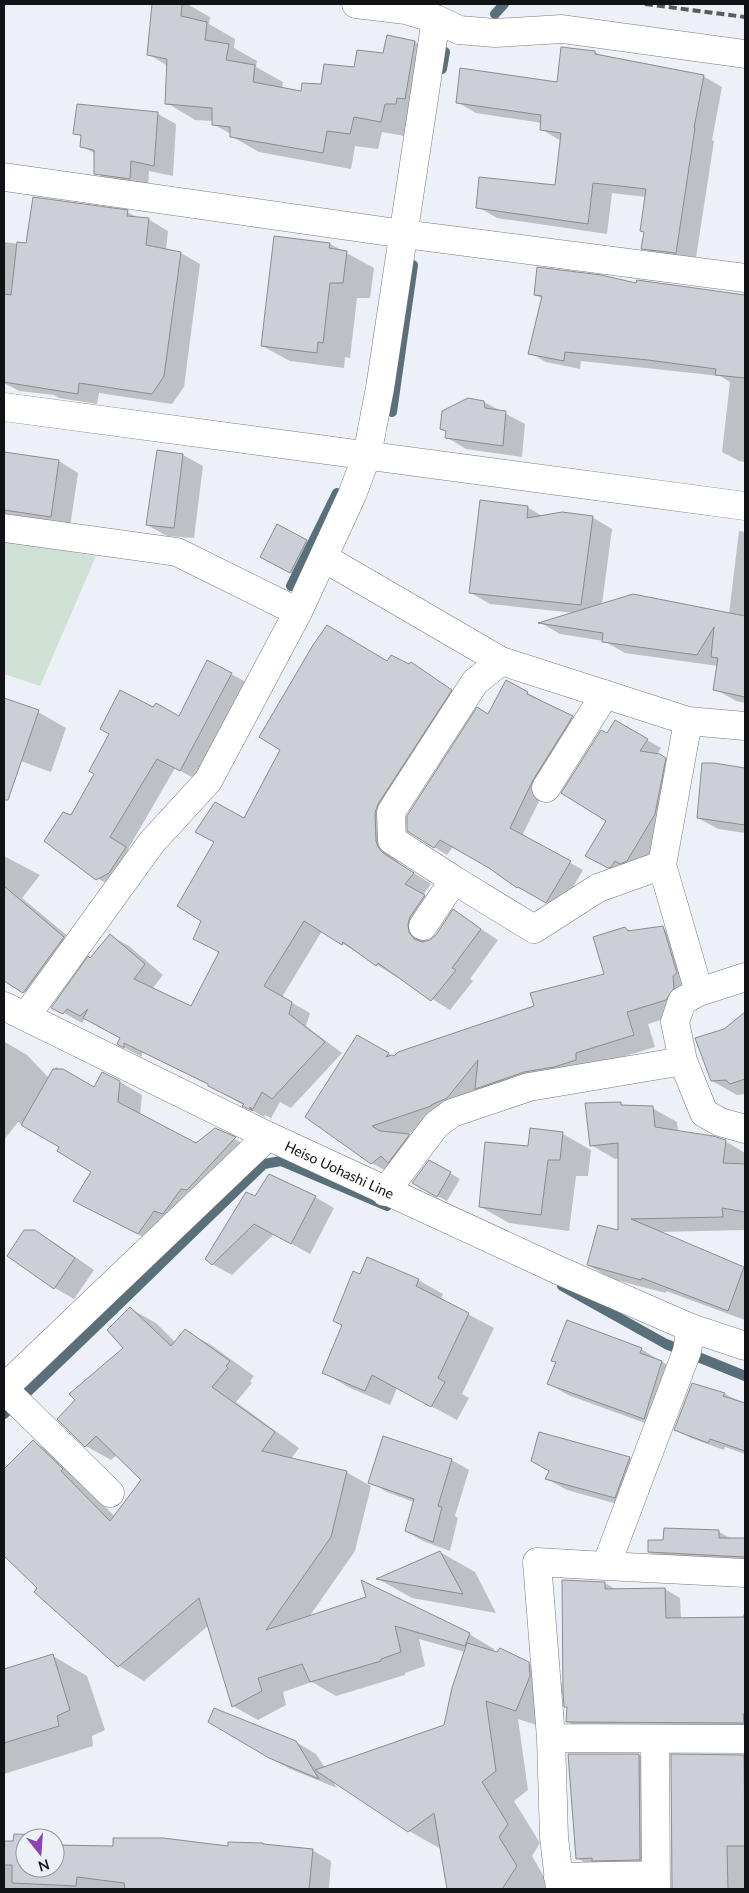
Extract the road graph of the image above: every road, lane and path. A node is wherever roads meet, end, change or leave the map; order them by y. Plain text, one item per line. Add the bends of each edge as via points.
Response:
1 (356, 4) edge
2 (436, 19) junction
3 (745, 54) edge
4 (4, 177) edge
5 (404, 234) junction
6 (745, 278) edge
7 (4, 406) edge
8 (367, 455) junction
9 (745, 506) edge
10 (4, 528) edge
11 (324, 558) junction
12 (298, 612) junction
13 (501, 660) junction
14 (605, 694) junction
15 (688, 721) junction
16 (745, 726) edge
17 (546, 788) dead end
18 (662, 865) junction
19 (454, 880) junction
20 (423, 926) dead end
21 (745, 977) edge
22 (699, 992) junction
23 (15, 1011) edge
24 (683, 1061) junction
25 (745, 1129) edge
26 (268, 1136) junction
27 (385, 1192) junction
28 (689, 1337) junction
29 (745, 1346) edge
30 (6, 1390) edge
31 (110, 1493) dead end
32 (606, 1566) junction
33 (745, 1573) edge
34 (551, 1738) junction
35 (655, 1738) junction
36 (745, 1739) edge
37 (656, 1882) edge
38 (559, 1883) edge

1 - 2 street via 406,10
2 - 3 street via 459,30 495,33 562,29
2 - 5 street
4 - 5 street
5 - 6 street
5 - 8 street
7 - 8 street
8 - 9 street
8 - 11 street
10 - 12 street via 177,552
11 - 12 street
11 - 13 street
12 - 23 street via 208,781 152,842
13 - 14 street
13 - 19 street via 475,682 391,812 392,840
14 - 15 street
14 - 17 street
15 - 16 street
15 - 18 street
18 - 19 street via 598,888 534,929
18 - 22 street
19 - 20 street
21 - 22 street
22 - 24 street via 682,1001 675,1022
23 - 26 street
24 - 25 street via 704,1114
24 - 27 street via 529,1087 452,1113 436,1126
26 - 27 street, Heiso Uohashi Line
26 - 30 street, Heiso Uohashi Line
27 - 28 street, Heiso Uohashi Line via 558,1270
28 - 29 street, Heiso Uohashi Line
28 - 32 street
30 - 31 street
32 - 33 street
32 - 34 street via 537,1562
34 - 35 street
34 - 38 street
35 - 36 street
35 - 37 street
37 - 38 street

